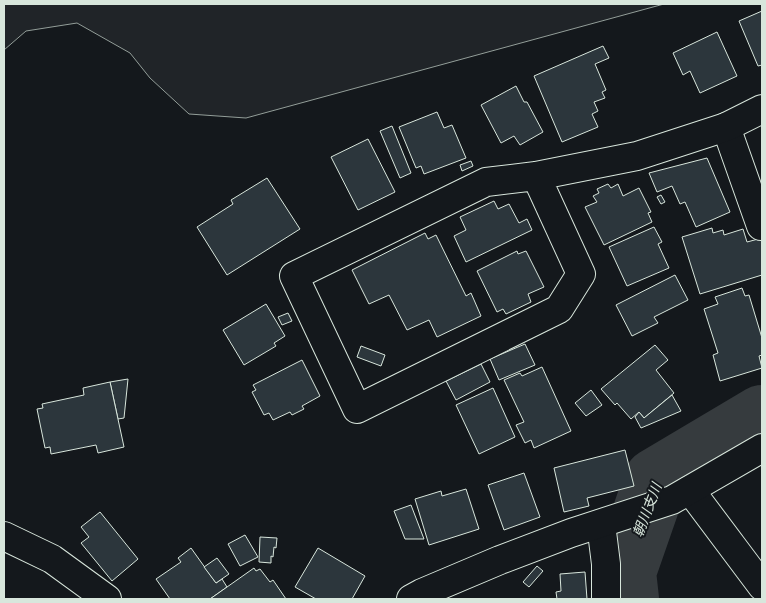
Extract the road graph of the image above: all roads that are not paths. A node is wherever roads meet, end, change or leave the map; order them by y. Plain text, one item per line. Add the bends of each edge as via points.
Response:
1 (762, 109) edge
2 (726, 127) junction
3 (536, 176) junction
4 (761, 226) dead end
5 (762, 448) edge
6 (681, 495) junction
7 (613, 520) junction
8 (4, 536) edge
9 (762, 586) edge
10 (107, 599) edge
11 (412, 599) edge
12 (606, 599) edge

1 - 2 street
2 - 3 street via 637,156
2 - 4 street
3 - 3 street via 486,182 294,276 358,409 559,309 581,274
5 - 6 street
6 - 7 street
6 - 9 street
7 - 11 street via 500,560
7 - 12 street via 606,564
8 - 10 street via 52,560

